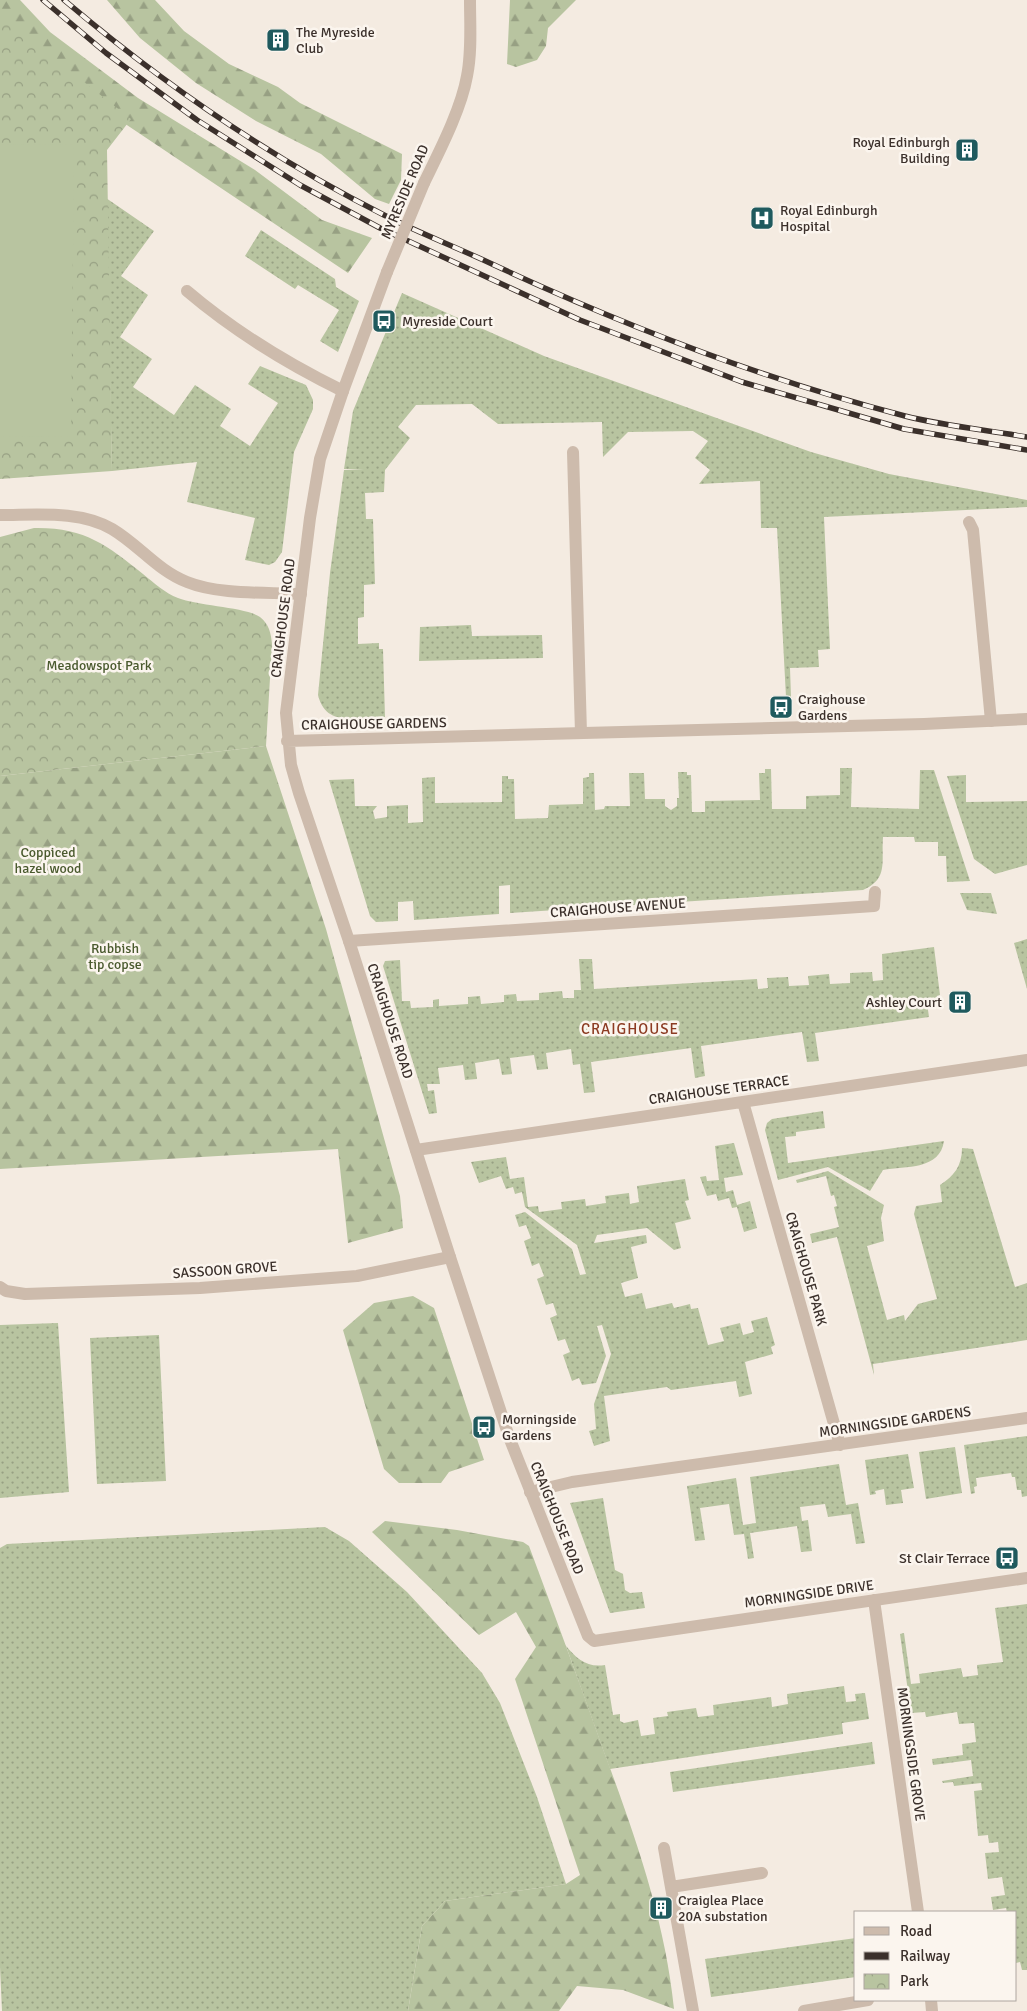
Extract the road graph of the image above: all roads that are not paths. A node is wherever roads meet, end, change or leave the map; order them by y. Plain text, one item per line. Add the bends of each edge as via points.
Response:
1 (470, 0) edge
2 (187, 291) dead end
3 (342, 391) junction
4 (573, 452) dead end
5 (0, 514) edge
6 (969, 522) dead end
7 (301, 594) junction
8 (1027, 719) edge
9 (991, 721) junction
10 (581, 734) junction
11 (287, 741) junction
12 (875, 892) dead end
13 (349, 941) junction
14 (1027, 1060) edge
15 (743, 1102) junction
16 (416, 1150) junction
17 (450, 1257) junction
18 (0, 1287) edge
19 (1027, 1418) edge
20 (840, 1445) junction
21 (530, 1492) junction
22 (1027, 1578) edge
23 (874, 1600) junction
24 (594, 1640) joint
25 (664, 1848) dead end
26 (762, 1873) dead end
27 (671, 1887) junction
28 (918, 1911) edge
29 (862, 2001) edge
30 (693, 2011) edge
31 (804, 2011) edge

1 - 3 street, MYRESIDE ROAD, bridge via 470,56 462,96 387,272
2 - 3 street via 269,350
3 - 7 street, CRAIGHOUSE ROAD via 320,460
4 - 10 street
5 - 7 street via 73,516 102,524 172,576 196,586
6 - 9 street via 973,530
7 - 11 street, CRAIGHOUSE ROAD via 286,714
8 - 9 street, CRAIGHOUSE GARDENS
9 - 10 street, CRAIGHOUSE GARDENS
10 - 11 street, CRAIGHOUSE GARDENS
11 - 13 street, CRAIGHOUSE ROAD via 290,765
12 - 13 street, CRAIGHOUSE AVENUE via 874,906
13 - 16 street, CRAIGHOUSE ROAD
14 - 15 street, CRAIGHOUSE TERRACE
15 - 16 street, CRAIGHOUSE TERRACE
15 - 20 street, CRAIGHOUSE PARK
16 - 17 street, CRAIGHOUSE ROAD
17 - 18 street, SASSOON GROVE via 357,1276 200,1288 25,1294
17 - 21 street, CRAIGHOUSE ROAD
19 - 20 street, MORNINGSIDE GARDENS
20 - 21 street, MORNINGSIDE GARDENS via 572,1482
21 - 24 street, CRAIGHOUSE ROAD via 588,1636
22 - 23 street, MORNINGSIDE DRIVE
23 - 24 street, MORNINGSIDE DRIVE
23 - 28 street, MORNINGSIDE GROVE
25 - 27 street
26 - 27 street
27 - 30 street
29 - 31 street

